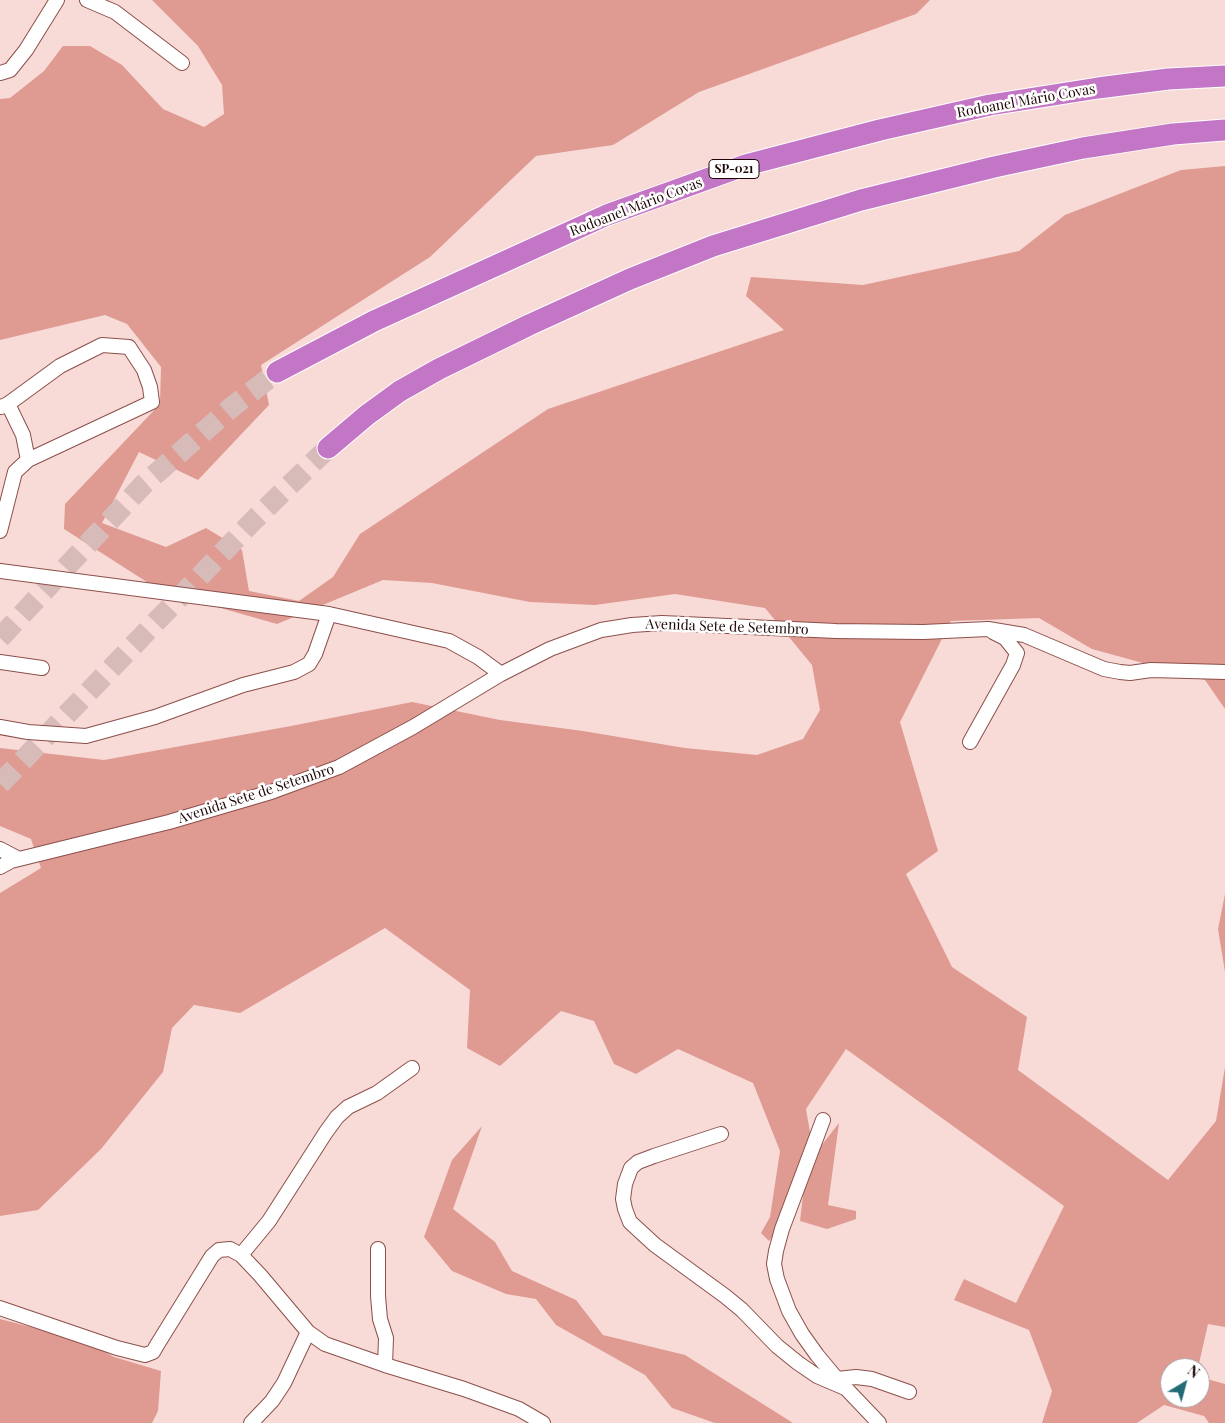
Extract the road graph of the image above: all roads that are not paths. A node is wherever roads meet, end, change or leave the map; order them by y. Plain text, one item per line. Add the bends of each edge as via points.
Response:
1 (57, 0) edge
2 (87, 0) edge
3 (182, 63) dead end
4 (0, 73) edge
5 (1225, 76) edge
6 (1225, 130) edge
7 (277, 372) tunnel mouth
8 (4, 406) edge
9 (328, 448) tunnel mouth
10 (28, 460) junction
11 (0, 531) edge
12 (0, 571) edge
13 (329, 614) junction
14 (988, 629) junction
15 (0, 662) edge
16 (42, 668) dead end
17 (1225, 672) edge
18 (501, 674) junction
19 (0, 727) edge
20 (970, 742) dead end
21 (0, 849) edge
22 (19, 859) junction
23 (0, 867) edge
24 (412, 1068) dead end
25 (824, 1120) dead end
26 (720, 1134) dead end
27 (378, 1249) dead end
28 (241, 1255) junction
29 (0, 1308) edge
30 (308, 1332) junction
31 (384, 1365) junction
32 (841, 1384) junction
33 (909, 1392) dead end
34 (251, 1423) edge
35 (543, 1423) edge
36 (880, 1423) edge

1 - 4 street via 26,50 10,70
2 - 3 street via 115,12
5 - 7 highway, Rodoanel Mário Covas / SP-021 via 1142,83 990,105 746,165 607,215 374,321
6 - 9 highway via 1173,134 994,166 861,200 713,246 630,279 439,369 367,415
8 - 10 street via 23,435
8 - 10 street via 60,366 102,345 129,347 144,370 152,402
10 - 11 street via 14,472
12 - 13 street
13 - 18 street via 449,641
13 - 19 street via 309,664 294,672 86,736
14 - 17 street, Avenida Sete de Setembro via 1024,635 1104,669 1120,672
14 - 18 street, Avenida Sete de Setembro via 924,632 662,623 632,625 601,630 550,649
14 - 20 street via 1005,638 1017,653
15 - 16 street
18 - 22 street, Avenida Sete de Setembro via 340,767 271,792 169,822
21 - 22 street
22 - 23 street, Avenida Sete de Setembro
24 - 28 street via 377,1093 348,1107 337,1118 269,1221
25 - 32 street via 782,1229 774,1264 789,1311 802,1334
26 - 32 street via 638,1162 631,1168 623,1199 630,1222 655,1245 742,1310 798,1363 816,1376
27 - 31 street via 378,1296 386,1338
28 - 29 street via 230,1249 219,1250 212,1256 153,1352 145,1355
28 - 30 street
30 - 31 street via 325,1344
30 - 34 street via 284,1383
31 - 35 street via 519,1409
32 - 33 street via 856,1377
32 - 36 street

